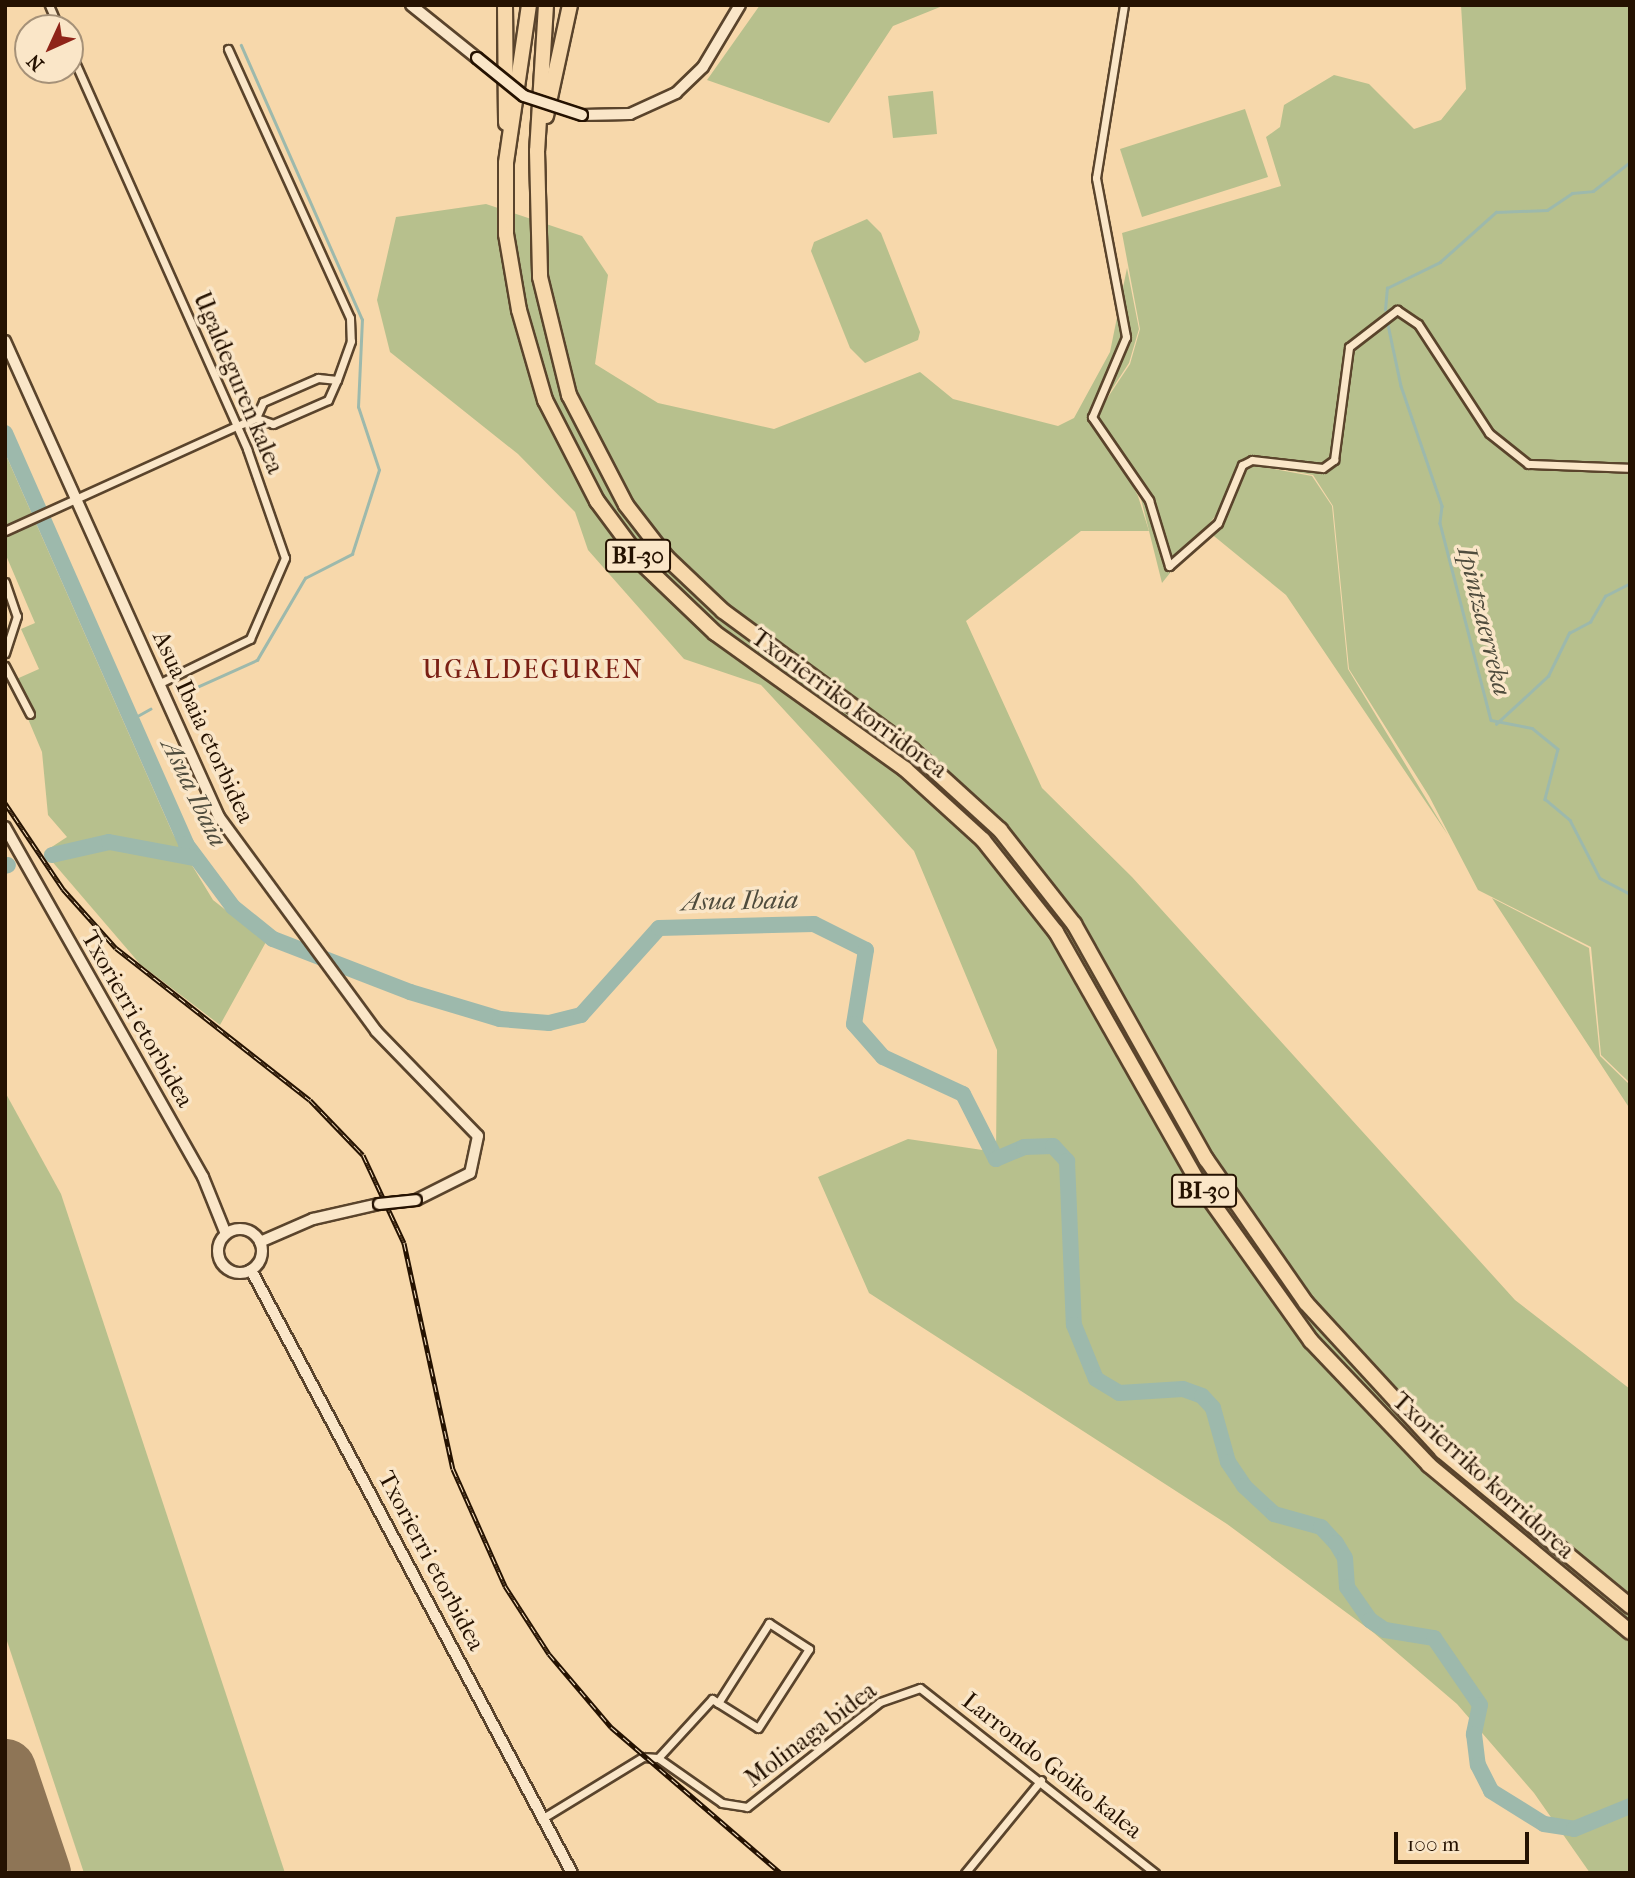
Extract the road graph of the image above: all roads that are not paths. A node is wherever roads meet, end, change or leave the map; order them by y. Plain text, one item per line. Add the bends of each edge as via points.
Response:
1 (411, 5) edge
2 (505, 5) edge
3 (519, 5) edge
4 (529, 5) edge
5 (546, 5) edge
6 (740, 5) edge
7 (747, 5) edge
8 (1124, 5) edge
9 (570, 8) edge
10 (731, 25) junction
11 (228, 48) dead end
12 (84, 82) edge
13 (513, 120) junction
14 (537, 151) junction
15 (506, 163) junction
16 (5, 341) edge
17 (337, 380) junction
18 (256, 418) junction
19 (237, 426) junction
20 (1630, 468) edge
21 (76, 499) junction
22 (5, 531) edge
23 (5, 582) edge
24 (5, 653) edge
25 (5, 666) edge
26 (158, 684) junction
27 (30, 715) dead end
28 (5, 827) edge
29 (226, 1234) junction
30 (260, 1242) junction
31 (251, 1270) junction
32 (1630, 1606) edge
33 (1630, 1632) edge
34 (924, 1690) joint
35 (718, 1703) junction
36 (658, 1758) junction
37 (1041, 1780) junction
38 (543, 1818) junction
39 (572, 1873) edge
40 (965, 1873) edge
41 (1155, 1873) edge

1 - 10 street, bridge via 524,96 582,115 629,114 664,101 695,77
2 - 15 highway
3 - 13 highway
4 - 13 highway, Txorierriko korridorea
5 - 14 highway, Txorierriko korridorea / BI-30
6 - 10 street
7 - 10 street
8 - 20 street via 1096,178 1126,337 1092,417 1149,500 1169,566 1202,542 1228,508 1235,478 1252,460 1323,468 1334,460 1349,348 1397,310 1418,324 1489,433 1528,464
9 - 14 highway
11 - 17 street via 350,318 351,341
12 - 19 street, Ugaldeguren kalea
13 - 15 highway, Txorierriko korridorea
14 - 32 highway, Txorierriko korridorea / BI-30 via 539,262 558,357 585,434 638,522 723,611 912,750 1000,830 1074,924 1206,1159 1319,1320 1457,1464
15 - 33 highway, Txorierriko korridorea / BI-30 via 506,234 534,366 575,464 627,544 715,633 905,769 983,840 1056,932 1199,1184 1311,1341 1429,1465
16 - 21 street, Asua Ibaia etorbidea
17 - 18 street via 318,378 263,402
17 - 18 street via 328,400 268,425
18 - 19 street
19 - 21 street
19 - 26 street, Ugaldeguren kalea via 284,567 250,639
21 - 22 street
21 - 26 street, Asua Ibaia etorbidea
23 - 24 street via 17,616
25 - 27 street
26 - 30 street, Asua Ibaia etorbidea, bridge via 219,817 259,874 356,1006 478,1136 470,1173 416,1200 313,1219
28 - 29 street, Txorierri etorbidea via 202,1177
29 - 30 street via 245,1230
29 - 31 street, Txorierri etorbidea via 218,1253 224,1266
30 - 31 street via 261,1255
31 - 38 street, Txorierri etorbidea
34 - 36 street, Molinaga bidea via 880,1702 756,1803 739,1809
34 - 37 street, Larrondo Goiko kalea
35 - 35 street via 758,1728 809,1650 769,1623
35 - 36 street via 712,1699
36 - 38 street via 643,1757
37 - 40 street
37 - 41 street, Larrondo Goiko kalea
38 - 39 street, Txorierri etorbidea

